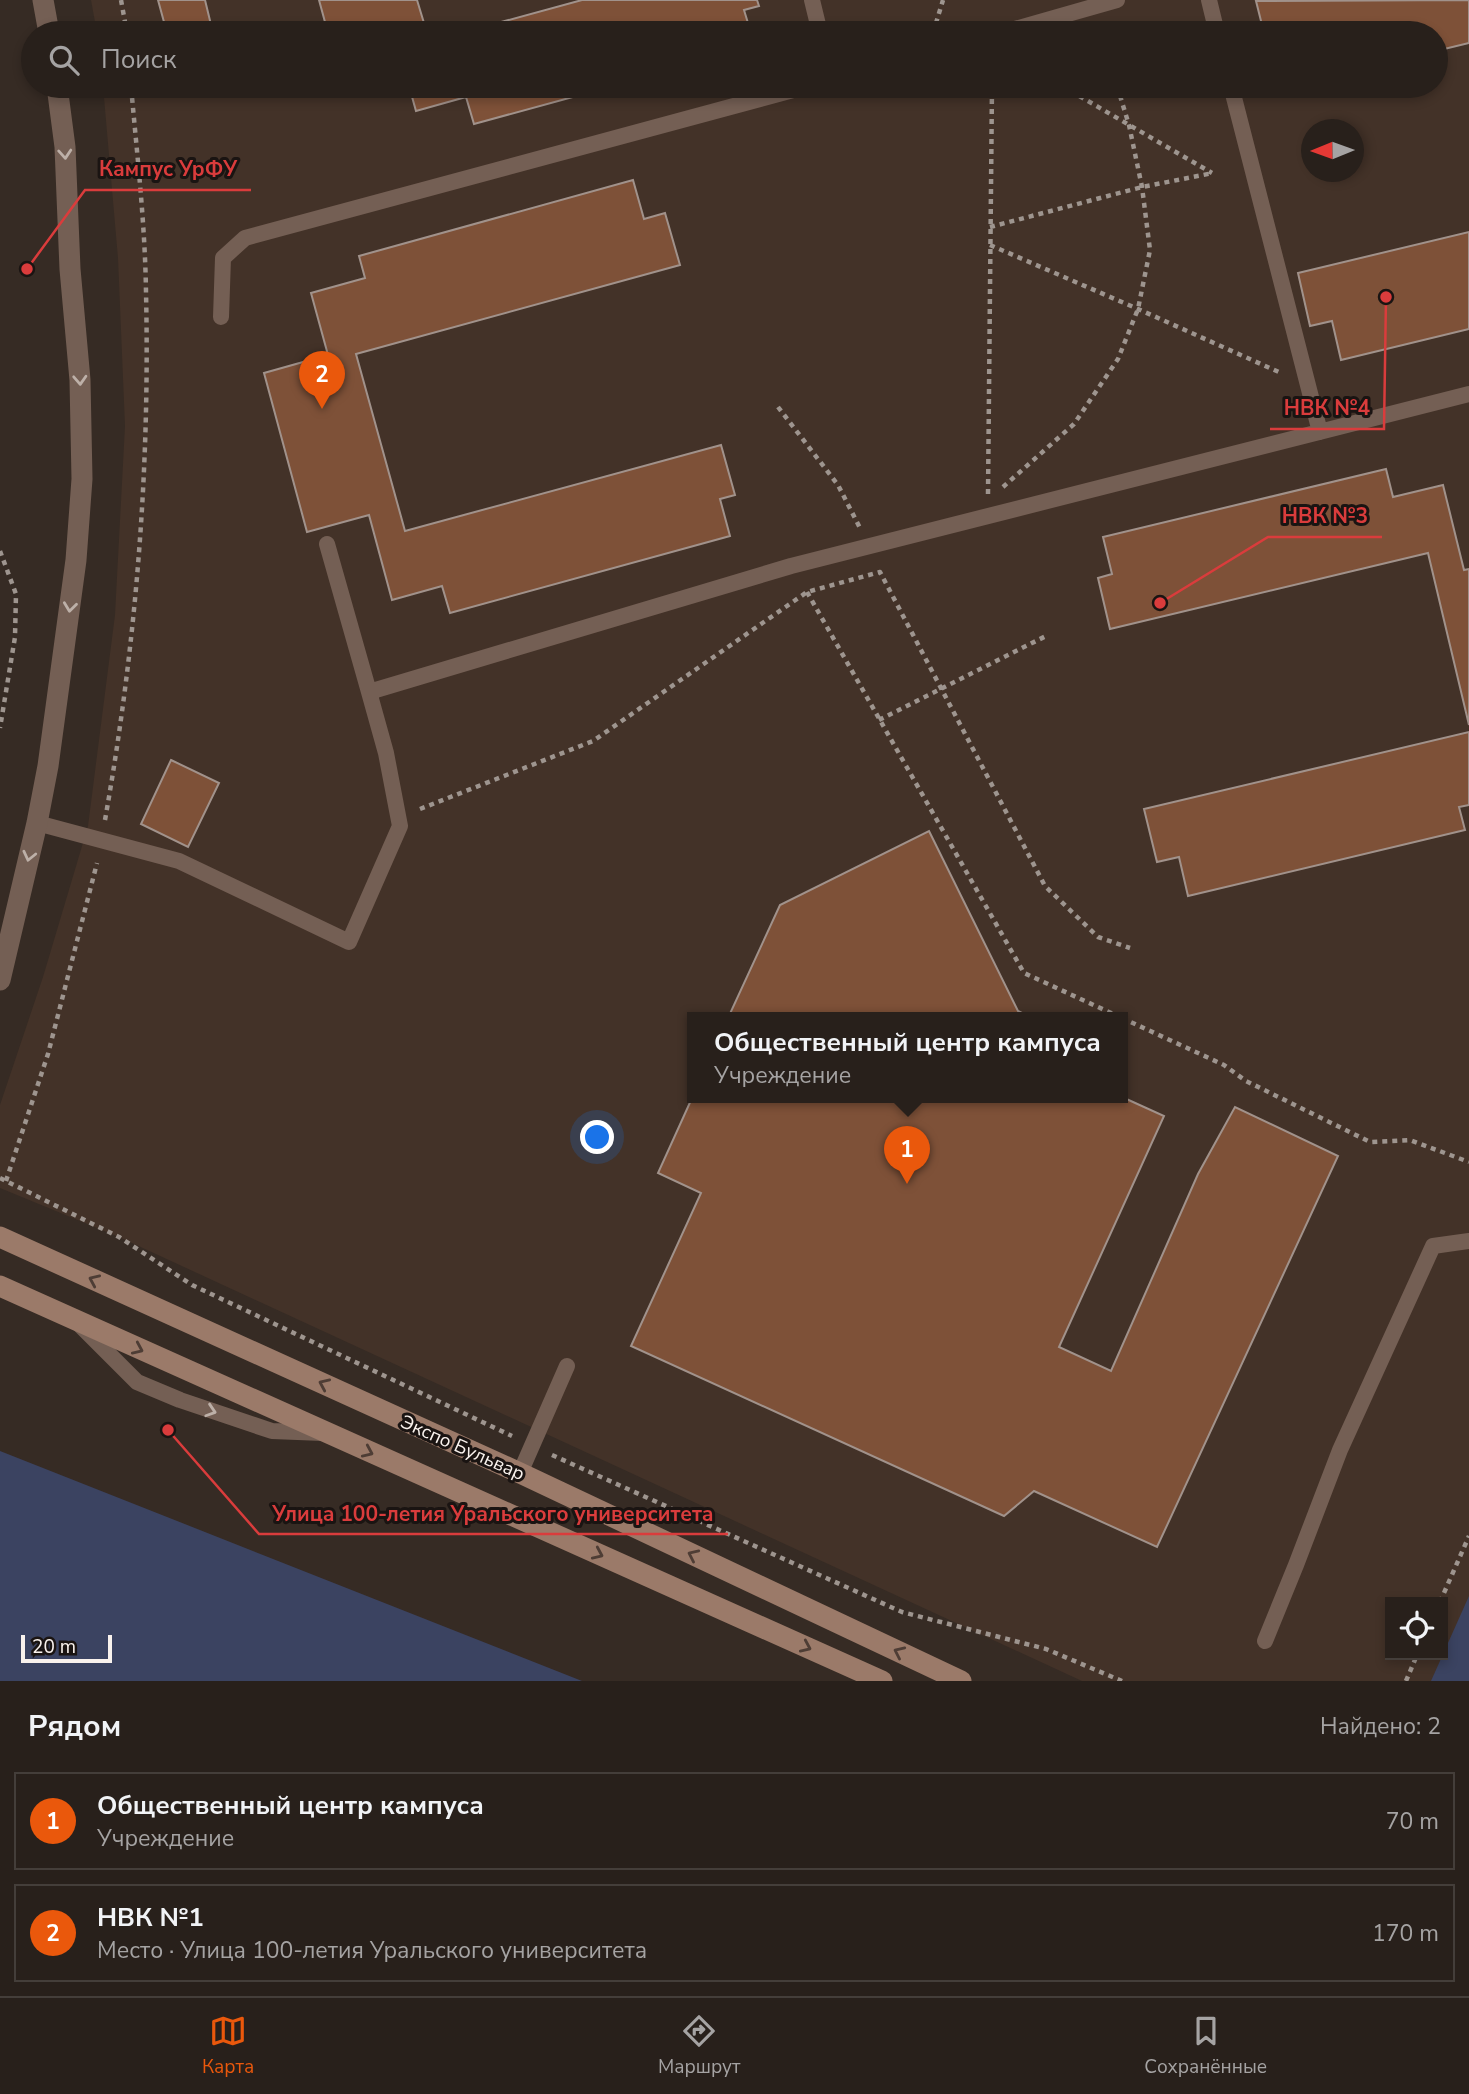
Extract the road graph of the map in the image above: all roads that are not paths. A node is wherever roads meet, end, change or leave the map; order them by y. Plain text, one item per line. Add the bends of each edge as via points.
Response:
1 (43, 0) edge
2 (812, 0) edge
3 (1117, 0) edge
4 (1209, 0) edge
5 (47, 21) edge
6 (817, 21) edge
7 (1043, 21) edge
8 (1214, 21) edge
9 (59, 98) edge
10 (764, 98) edge
11 (1234, 98) edge
12 (221, 317) dead end
13 (1469, 394) edge
14 (1320, 432) junction
15 (327, 544) dead end
16 (369, 692) junction
17 (37, 823) junction
18 (0, 980) edge
19 (0, 1237) edge
20 (1469, 1241) edge
21 (0, 1286) edge
22 (75, 1321) junction
23 (567, 1366) dead end
24 (327, 1434) junction
25 (520, 1473) junction
26 (1265, 1641) dead end
27 (882, 1681) edge
28 (961, 1681) edge

1 - 5 street
2 - 6 lane
3 - 7 lane
4 - 8 lane
9 -> 17 street via 80,380 82,479 63,664
10 - 12 lane via 245,238 223,258
11 - 14 lane
13 - 14 lane
14 - 16 lane via 791,566
15 - 16 lane
16 - 17 lane via 400,826 349,942 179,860
17 -> 18 street
25 -> 19 street, Экспо Бульвар
20 - 26 lane via 1433,1246 1340,1450
21 - 22 street
22 -> 24 street
22 -> 24 lane via 137,1382 272,1431
23 - 25 lane
24 -> 27 street
28 -> 25 street, Экспо Бульвар

